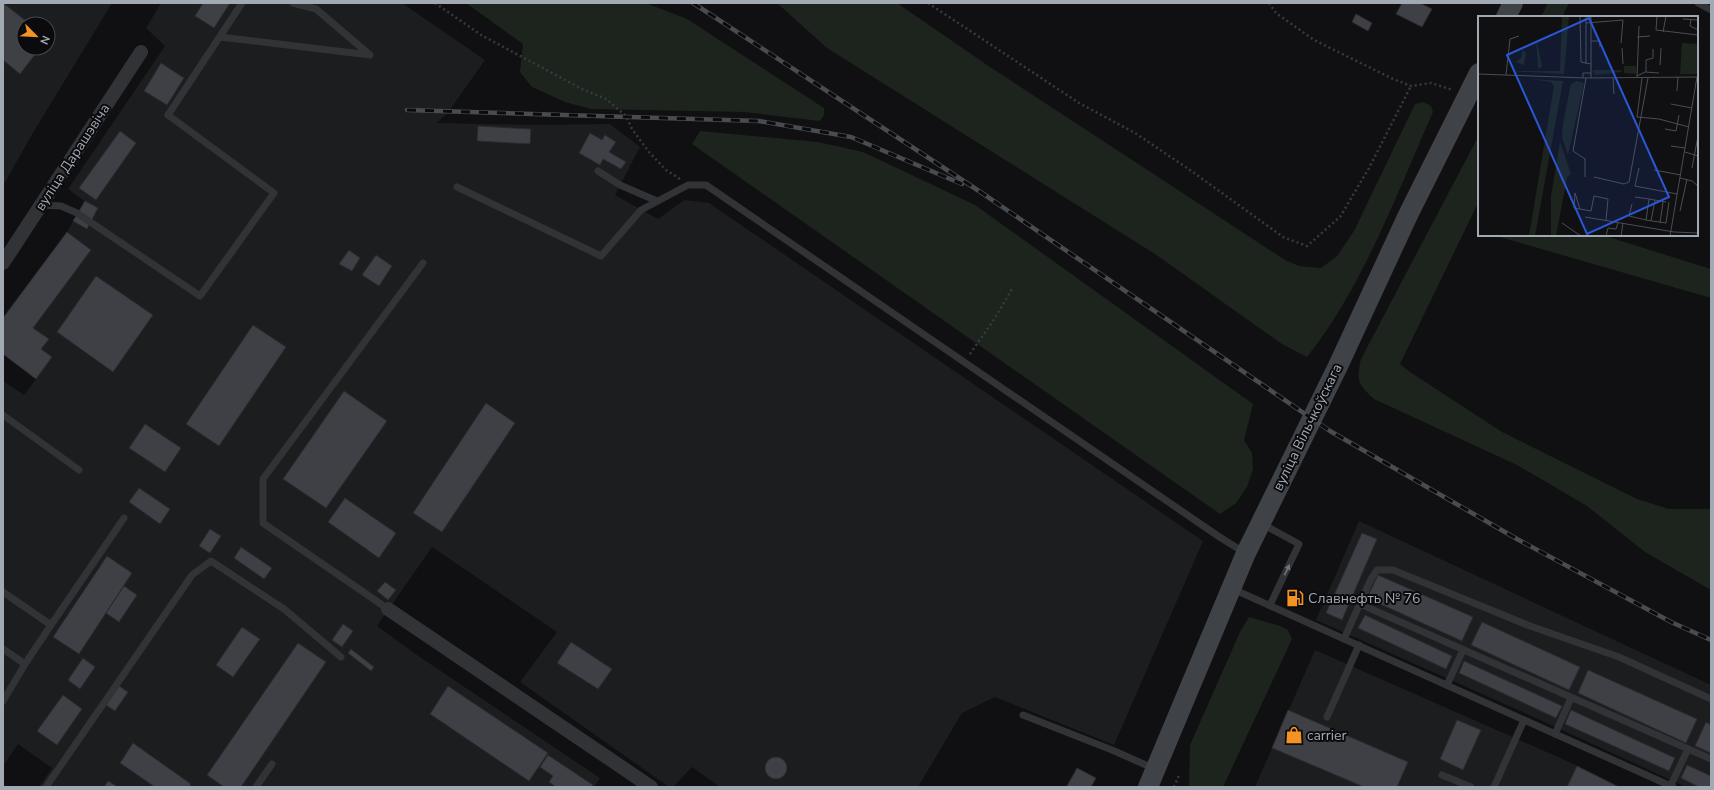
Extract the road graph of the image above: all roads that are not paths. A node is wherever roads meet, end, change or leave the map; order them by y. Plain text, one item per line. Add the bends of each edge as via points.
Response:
1 (242, 3) edge
2 (293, 3) edge
3 (1513, 3) edge
4 (1698, 3) edge
5 (1711, 10) edge
6 (1506, 16) edge
7 (220, 37) junction
8 (141, 52) dead end
9 (1478, 75) edge
10 (598, 171) dead end
11 (457, 187) dead end
12 (657, 202) junction
13 (41, 205) junction
14 (3, 263) edge
15 (423, 264) dead end
16 (3, 415) edge
17 (79, 470) dead end
18 (124, 518) dead end
19 (1260, 523) junction
20 (1246, 553) junction
21 (1231, 588) junction
22 (3, 592) edge
23 (1360, 604) junction
24 (1270, 605) junction
25 (388, 609) joint
26 (51, 625) junction
27 (1344, 639) junction
28 (1359, 645) junction
29 (3, 649) edge
30 (1463, 650) junction
31 (341, 657) dead end
32 (25, 664) junction
33 (1447, 685) junction
34 (1571, 698) junction
35 (1711, 700) edge
36 (3, 701) edge
37 (1023, 715) dead end
38 (1327, 717) dead end
39 (1524, 720) junction
40 (1555, 734) junction
41 (1688, 749) junction
42 (1711, 759) edge
43 (272, 764) dead end
44 (1442, 775) dead end
45 (1151, 778) edge
46 (46, 787) edge
47 (256, 787) edge
48 (651, 787) edge
49 (1472, 787) edge
50 (1494, 787) edge
51 (1671, 787) edge

1 - 7 lane
2 - 7 lane via 316,9 370,55
3 - 6 main road
4 - 5 lane
7 - 13 lane via 168,116 274,193 200,296 77,213 61,206
8 - 13 street, вуліца Дарашэвіча
9 - 19 main road, вуліца Вільчкоўскага
10 - 12 lane via 620,185
11 - 12 lane via 601,256 641,210
12 - 20 lane via 688,185 706,185
13 - 14 street, вуліца Дарашэвіча
15 - 25 lane via 263,479 263,523
16 - 17 lane
18 - 26 lane
19 - 20 main road, вуліца Вільчкоўскага
24 -> 19 lane via 1299,544
20 - 21 main road, вуліца Вільчкоўскага
21 - 24 lane
21 - 45 main road, вуліца Вільчкоўскага
22 - 26 lane
23 - 27 lane
23 - 30 lane
23 - 35 lane via 1377,570 1393,570 1530,626 1619,657
24 - 27 lane
25 - 48 street
26 - 32 lane
27 - 28 lane
28 - 33 lane
28 - 38 lane
29 - 32 lane
30 - 33 lane
30 - 34 lane
31 - 46 lane via 284,609 211,561 192,575
32 - 36 lane
33 - 39 lane
34 - 40 lane
34 - 41 lane
37 - 45 lane via 1112,750
39 - 40 lane
39 - 50 lane
40 - 51 lane
41 - 42 lane
41 - 51 lane
43 - 47 lane
44 - 49 lane

